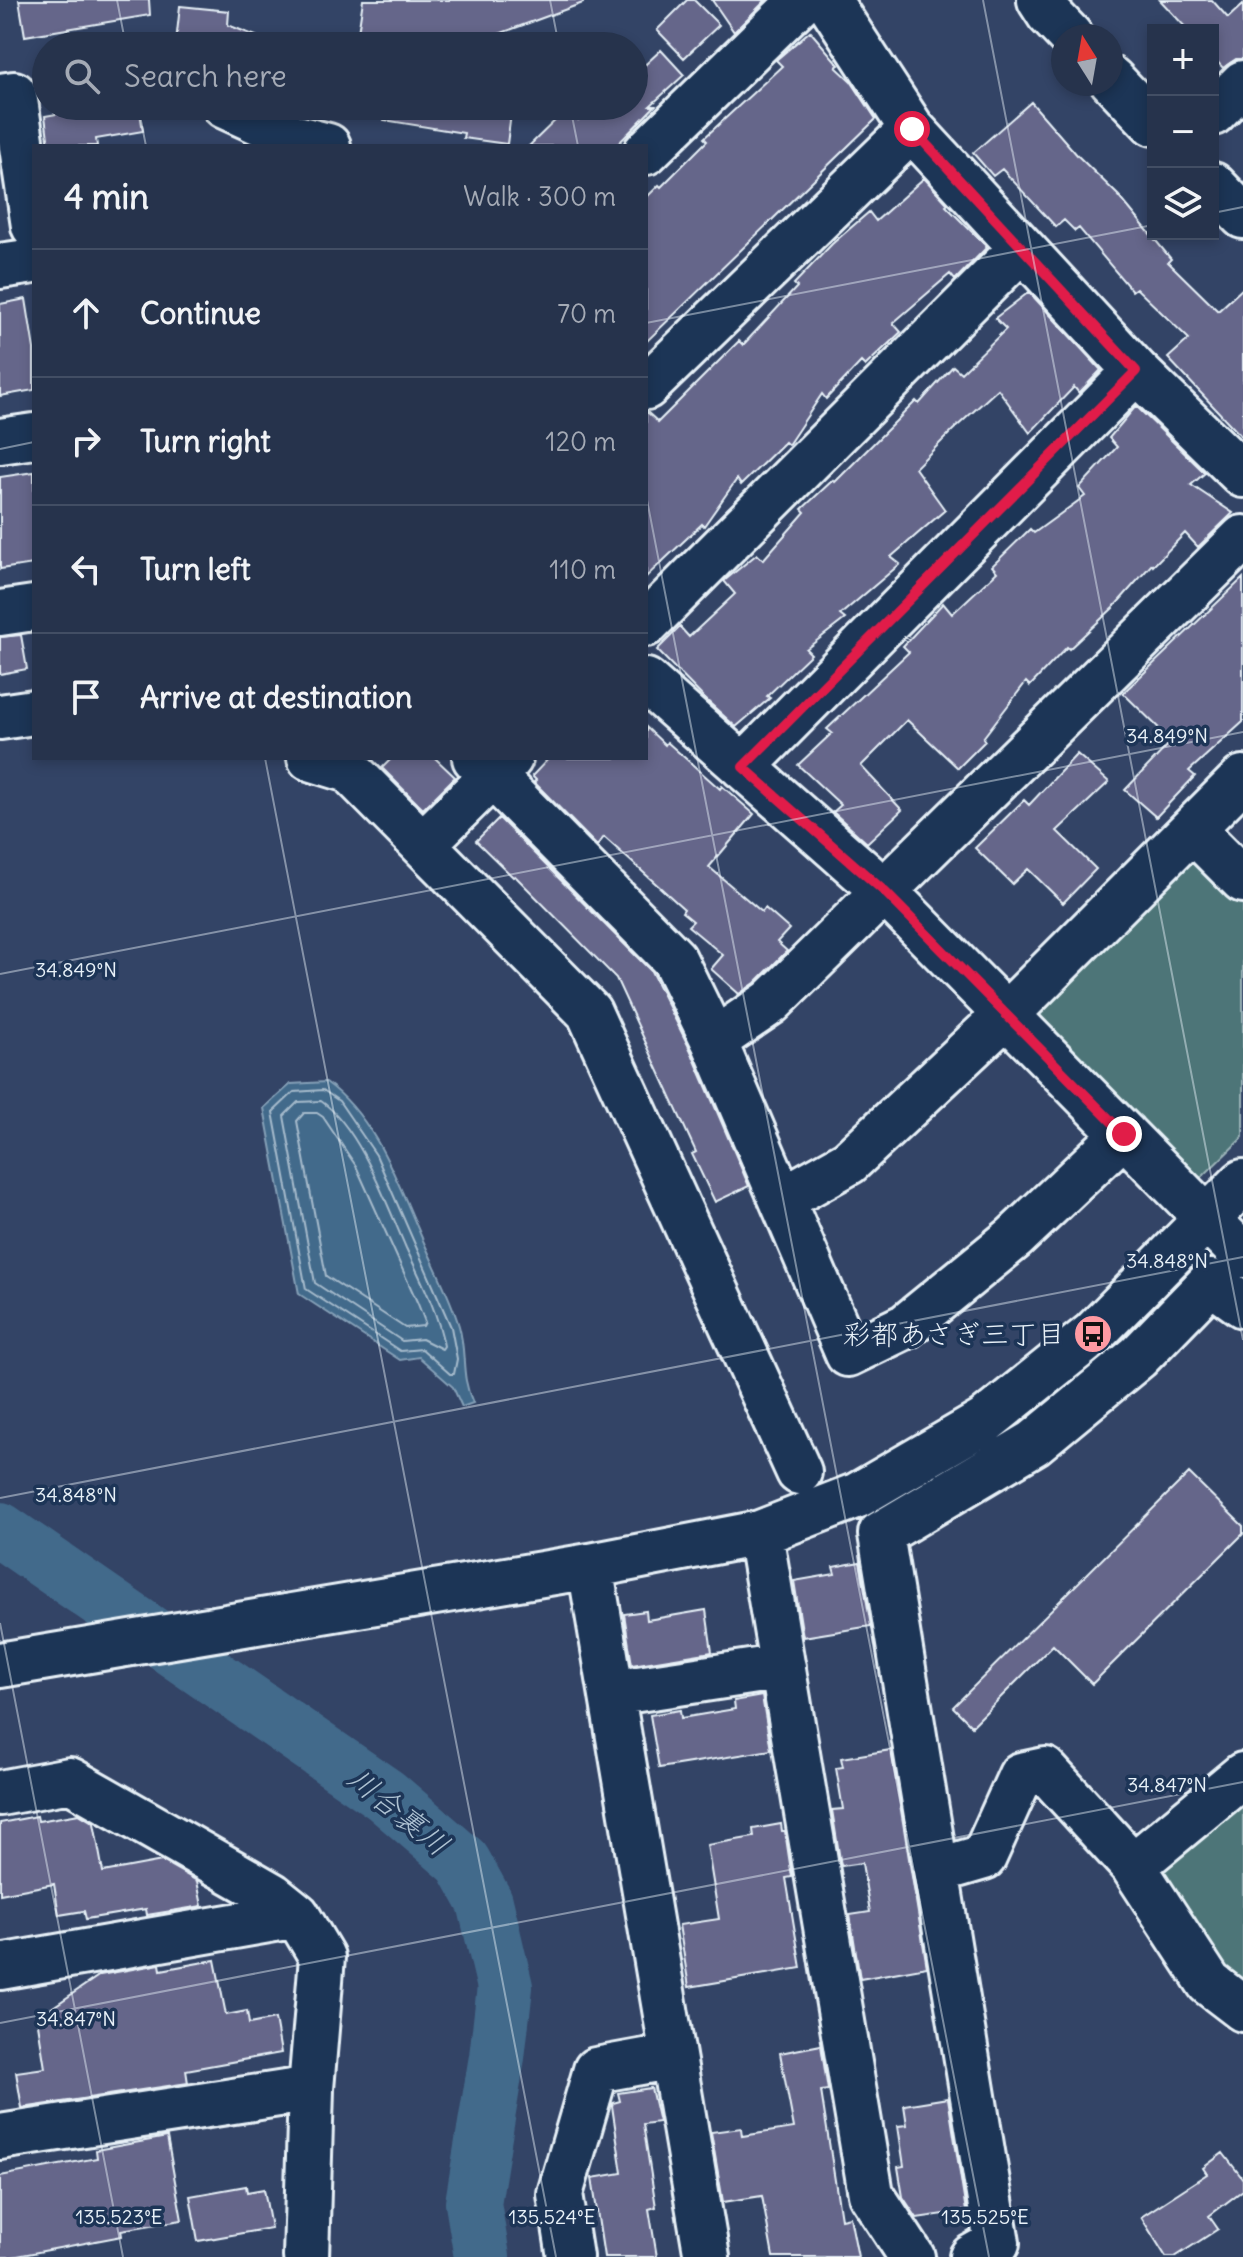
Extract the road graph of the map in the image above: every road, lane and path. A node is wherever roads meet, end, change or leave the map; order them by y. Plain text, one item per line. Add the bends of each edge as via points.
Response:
1 (802, 0) edge
2 (828, 0) edge
3 (1040, 0) edge
4 (1060, 24) edge
5 (1243, 83) edge
6 (1123, 92) edge
7 (20, 93) edge
8 (1219, 107) edge
9 (1147, 117) edge
10 (256, 120) edge
11 (912, 129) junction
12 (320, 144) edge
13 (648, 150) edge
14 (1219, 191) edge
15 (32, 207) edge
16 (1243, 216) edge
17 (1021, 249) junction
18 (32, 261) edge
19 (0, 266) edge
20 (1136, 371) junction
21 (648, 385) edge
22 (32, 436) edge
23 (0, 441) edge
24 (1243, 475) edge
25 (1243, 538) edge
26 (32, 608) edge
27 (0, 613) edge
28 (648, 622) edge
29 (648, 683) edge
30 (32, 712) edge
31 (0, 717) edge
32 (316, 760) edge
33 (492, 764) edge
34 (743, 767) junction
35 (1243, 778) edge
36 (1192, 829) junction
37 (423, 844) junction
38 (1243, 880) edge
39 (885, 892) junction
40 (1006, 1015) junction
41 (714, 1041) junction
42 (1124, 1134) junction
43 (1243, 1182) edge
44 (783, 1199) junction
45 (1206, 1218) junction
46 (1243, 1255) edge
47 (1243, 1305) edge
48 (799, 1472) dead end
49 (760, 1533) junction
50 (590, 1566) junction
51 (0, 1665) edge
52 (783, 1667) junction
53 (610, 1684) junction
54 (1243, 1775) edge
55 (0, 1793) edge
56 (1133, 1866) junction
57 (936, 1871) junction
58 (297, 1915) junction
59 (0, 1967) edge
60 (1243, 2009) edge
61 (673, 2056) junction
62 (311, 2089) junction
63 (0, 2137) edge
64 (301, 2256) edge
65 (570, 2257) edge
66 (707, 2257) edge
67 (912, 2257) edge
68 (972, 2257) edge

1 - 13 street
2 - 11 street
3 - 4 street
5 - 8 street
6 - 9 street
7 - 15 street
10 - 12 street
11 - 17 street
11 - 21 street
14 - 16 street
17 - 20 street
17 - 28 street
18 - 19 street
20 - 24 street
20 - 34 street
22 - 23 street
25 - 39 street
26 - 27 street
29 - 34 street
30 - 31 street
32 - 37 street via 349,770
33 - 37 street
33 - 41 street via 674,959
34 - 39 street
35 - 36 street
36 - 38 street
36 - 40 street
37 - 48 street via 589,1012
39 - 40 street
39 - 41 street via 771,1002
40 - 42 street
40 - 44 street via 849,1162
41 - 44 street
42 - 44 street via 1014,1238 906,1326 848,1354
42 - 45 street
43 - 45 street
45 - 46 street
45 - 49 street via 1093,1334 985,1421 858,1495
47 - 57 street via 1211,1282 1138,1357 1034,1443 881,1534
49 - 50 street
49 - 52 street
50 - 51 street
50 - 53 street
52 - 53 street
52 - 67 street via 871,2194
53 - 61 street
54 - 56 street
55 - 58 street via 70,1780 272,1895
56 - 57 street via 1045,1770 1021,1775 984,1857
56 - 60 street via 1209,1983
57 - 68 street via 997,2243
58 - 59 street
58 - 62 street via 322,1957
61 - 65 street via 596,2070 560,2194
61 - 66 street
62 - 63 street
62 - 64 street

